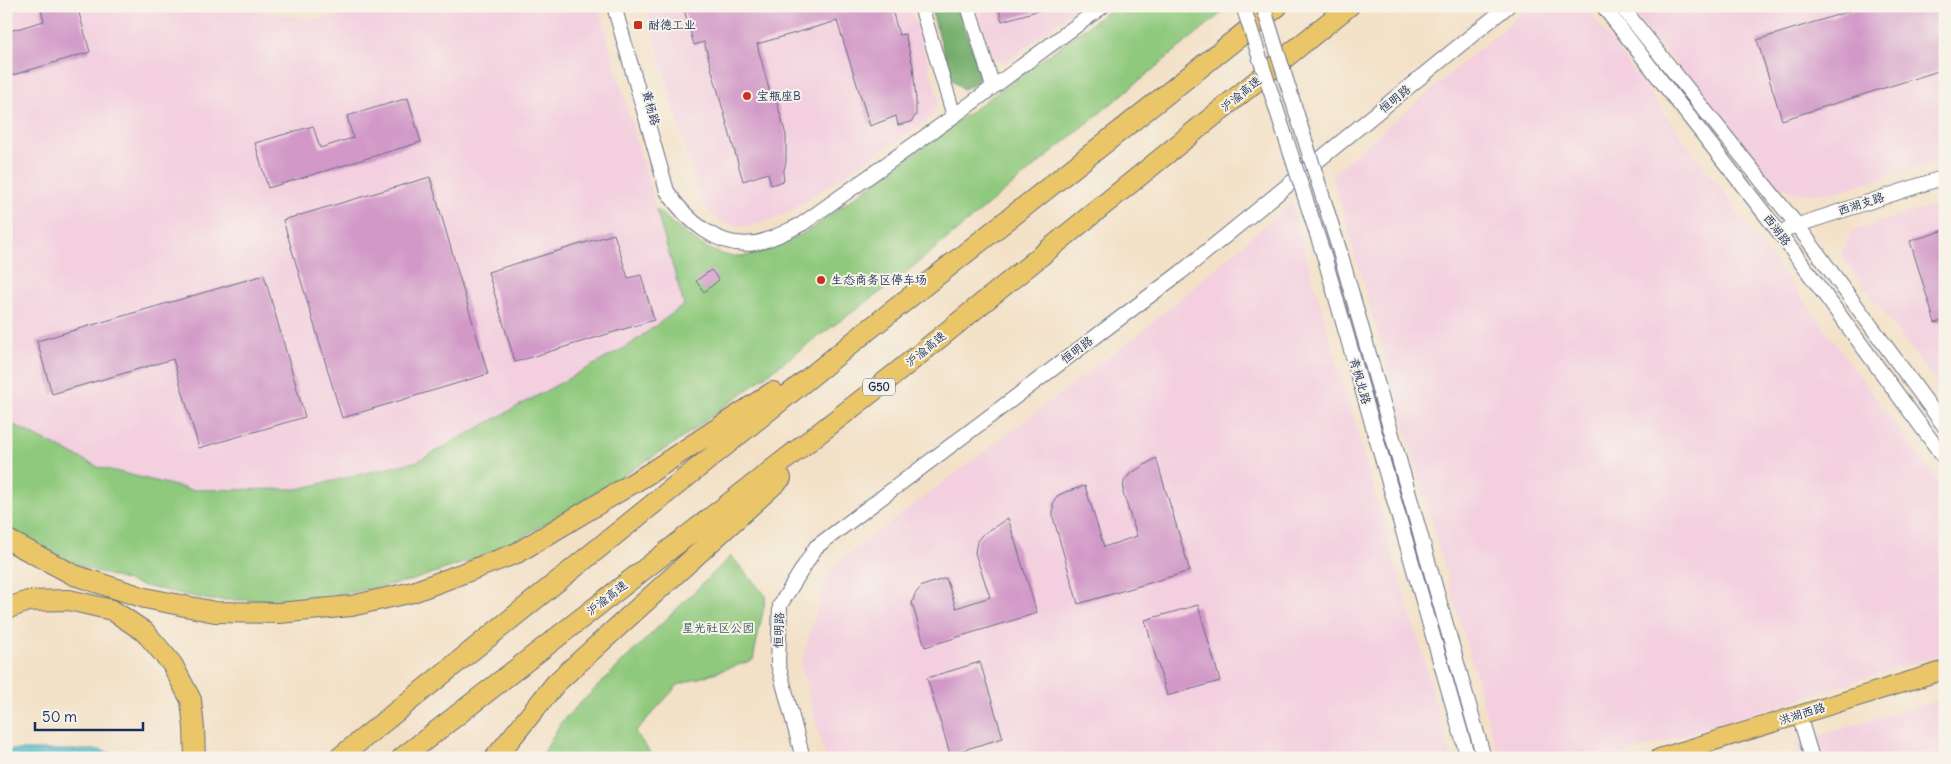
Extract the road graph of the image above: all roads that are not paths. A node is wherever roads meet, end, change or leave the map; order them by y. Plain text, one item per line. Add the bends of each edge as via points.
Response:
1 (614, 6) edge
2 (624, 6) edge
3 (921, 6) edge
4 (968, 6) edge
5 (1103, 6) edge
6 (1243, 6) edge
7 (1263, 6) edge
8 (1278, 6) edge
9 (1349, 6) edge
10 (1508, 6) edge
11 (1603, 6) edge
12 (1621, 6) edge
13 (993, 87) junction
14 (954, 116) junction
15 (1945, 177) edge
16 (681, 210) junction
17 (1797, 224) junction
18 (1778, 231) junction
19 (867, 331) junction
20 (895, 374) junction
21 (1945, 427) edge
22 (1945, 459) edge
23 (6, 539) edge
24 (6, 609) edge
25 (1945, 670) edge
26 (1799, 715) junction
27 (195, 758) edge
28 (339, 758) edge
29 (402, 758) edge
30 (495, 758) edge
31 (804, 758) edge
32 (1468, 758) edge
33 (1484, 758) edge
34 (1659, 758) edge
35 (1812, 758) edge

1 - 16 street via 664,183
2 - 16 street, 黄杨路
3 - 14 street
4 - 13 street
5 - 13 street
6 - 32 street, 青枫北路, bridge via 1324,256
7 - 33 street, 青枫北路, bridge via 1340,252
8 - 19 highway
9 - 20 highway, 沪渝高速 / G50
10 - 31 street, 恒明路 via 1180,273 816,547 780,604 778,664
11 - 18 street, 西湖路
12 - 17 street, 西湖路
13 - 14 street
14 - 16 street via 802,224 756,243 734,243 713,236
15 - 17 street, 西湖支路
17 - 18 street, 西湖支路
17 - 21 street, 西湖路
18 - 22 street, 西湖路
19 - 23 highway via 648,474 518,553 413,592 351,606 288,612 215,612 145,598 74,575
19 - 28 highway
20 - 29 highway, 沪渝高速 / G50
20 - 30 highway via 556,683
24 - 27 highway via 28,601 70,600 112,610 145,632 172,664 191,700
25 - 26 main road, 洪湖西路
26 - 34 main road, 洪湖西路
26 - 35 street

